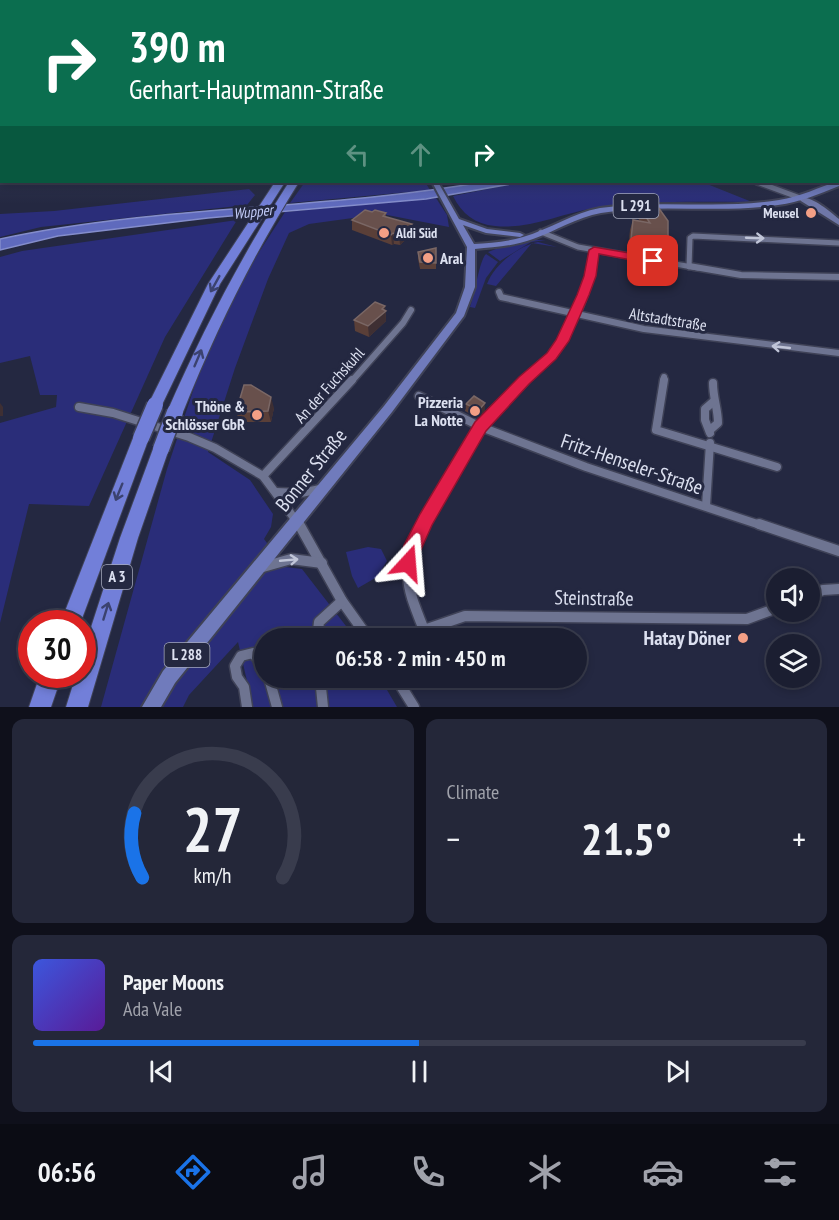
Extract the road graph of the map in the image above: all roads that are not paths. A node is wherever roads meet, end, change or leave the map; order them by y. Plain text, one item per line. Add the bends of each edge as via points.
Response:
1 (279, 183) edge
2 (293, 183) edge
3 (436, 183) edge
4 (760, 183) edge
5 (839, 183) edge
6 (804, 199) junction
7 (458, 221) junction
8 (839, 223) edge
9 (541, 232) junction
10 (520, 235) junction
11 (839, 243) edge
12 (470, 244) junction
13 (497, 244) junction
14 (594, 250) junction
15 (472, 263) junction
16 (689, 267) junction
17 (839, 277) edge
18 (499, 292) dead end
19 (411, 310) dead end
20 (575, 315) junction
21 (839, 353) edge
22 (664, 377) dead end
23 (713, 383) dead end
24 (419, 396) dead end
25 (79, 407) dead end
26 (481, 427) junction
27 (710, 438) junction
28 (777, 467) dead end
29 (263, 476) junction
30 (323, 488) junction
31 (276, 492) junction
32 (706, 506) junction
33 (297, 520) junction
34 (839, 551) edge
35 (322, 563) junction
36 (258, 570) junction
37 (839, 590) edge
38 (820, 591) edge
39 (342, 601) junction
40 (75, 610) edge
41 (766, 612) edge
42 (318, 628) edge
43 (361, 628) edge
44 (423, 628) edge
45 (430, 628) edge
46 (254, 653) edge
47 (47, 688) edge
48 (272, 688) edge
49 (321, 688) edge
50 (402, 688) edge
51 (40, 707) edge
52 (77, 707) edge
53 (151, 707) edge
54 (247, 707) edge
55 (277, 707) edge
56 (323, 707) edge
57 (414, 707) edge

1 -> 40 highway, A 3, bridge via 244,234 199,314 155,405
52 -> 2 highway, A 3, bridge via 129,538 175,412 212,323
3 - 7 main road, L 288
4 - 6 street
5 - 6 main road, L 291
6 - 8 street
6 - 9 main road, L 291 via 770,205 621,207 578,216
7 - 10 main road via 486,231
7 - 12 main road, Bonner Straße / L 288
9 - 10 main road, L 291
9 - 13 main road, L 291
9 - 14 street
10 - 12 main road, L 291
16 -> 11 street via 690,238 697,236
12 - 13 main road, L 291
12 - 15 main road, Bonner Straße / L 288
13 - 15 main road
14 - 16 street
14 - 20 street via 590,276
15 - 30 main road, Bonner Straße / L 288 via 470,287 461,314
16 - 17 street via 750,276
18 - 20 street, Altstadtstraße via 501,297
19 - 29 street, An der Fuchskuhl
21 -> 20 street, Altstadtstraße via 672,334
20 - 26 street via 552,356
22 - 27 street via 656,430
23 - 27 street via 718,423
24 - 26 street, Fritz-Henseler-Straße
25 - 29 street via 113,413 189,437
26 - 32 street, Fritz-Henseler-Straße
26 - 44 street via 448,479 411,551 407,578
27 - 28 street
27 - 32 street
29 - 31 street
30 - 31 street via 301,494
30 - 33 main road, Bonner Straße / L 288
31 - 33 street
32 - 34 street, Fritz-Henseler-Straße
33 - 35 street
33 - 36 main road, Bonner Straße / L 288
36 -> 35 street via 291,558
35 - 39 street
36 - 53 main road, Bonner Straße / L 288 via 169,677
37 - 38 street
39 - 42 street via 319,622
39 - 43 street
41 - 45 street, Steinstraße via 747,619 486,614 465,616
46 - 54 street via 243,654 235,666
47 - 51 highway
48 - 55 street
49 - 56 street
50 - 57 street

